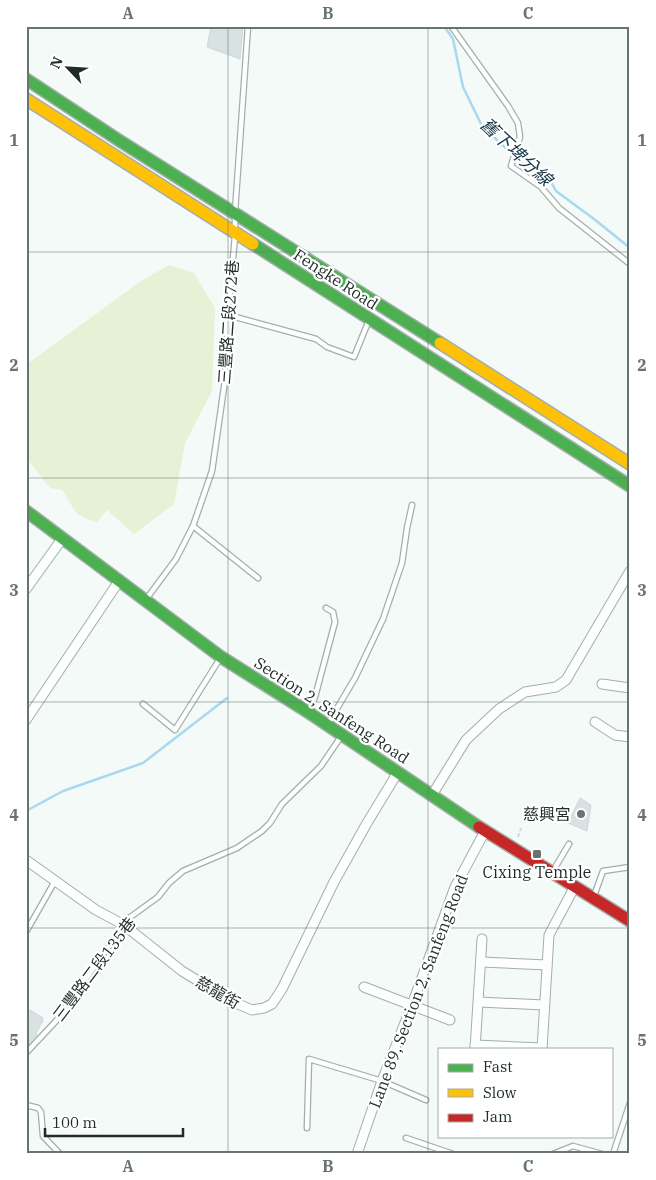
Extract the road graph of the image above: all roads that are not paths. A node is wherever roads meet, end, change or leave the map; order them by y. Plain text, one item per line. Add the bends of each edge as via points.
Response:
1 (248, 26) edge
2 (451, 26) edge
3 (26, 79) edge
4 (26, 99) edge
5 (235, 212) junction
6 (235, 234) junction
7 (630, 264) edge
8 (228, 315) junction
9 (369, 319) junction
10 (630, 464) edge
11 (630, 486) edge
12 (412, 505) dead end
13 (26, 510) edge
14 (193, 526) junction
15 (62, 539) junction
16 (630, 571) edge
17 (258, 578) dead end
18 (119, 581) junction
19 (26, 589) edge
20 (145, 601) junction
21 (326, 608) dead end
22 (222, 657) junction
23 (602, 684) dead end
24 (630, 688) edge
25 (143, 704) dead end
26 (308, 712) junction
27 (26, 720) edge
28 (595, 722) dead end
29 (327, 725) junction
30 (342, 735) junction
31 (630, 738) edge
32 (398, 772) junction
33 (432, 795) junction
34 (485, 831) junction
35 (569, 844) dead end
36 (26, 860) edge
37 (630, 867) edge
38 (553, 872) junction
39 (56, 880) junction
40 (575, 886) junction
41 (593, 897) junction
42 (630, 921) edge
43 (124, 925) junction
44 (26, 932) edge
45 (482, 939) dead end
46 (481, 962) junction
47 (547, 965) junction
48 (364, 987) dead end
49 (479, 1002) junction
50 (544, 1005) junction
51 (412, 1006) junction
52 (450, 1020) dead end
53 (475, 1047) edge
54 (542, 1048) edge
55 (26, 1053) edge
56 (382, 1082) junction
57 (426, 1100) dead end
58 (630, 1103) edge
59 (26, 1105) edge
60 (307, 1128) dead end
61 (406, 1138) dead end
62 (60, 1154) edge
63 (357, 1154) edge
64 (454, 1154) edge
65 (553, 1154) edge
66 (602, 1154) edge
67 (613, 1154) edge

1 - 5 lane, 三豐路二段272巷
2 - 7 lane via 518,123 520,137 512,166
3 - 5 street, Fengke Road
4 - 6 street, Fengke Road
5 - 6 lane, 三豐路二段272巷
5 - 10 street, Fengke Road
6 - 8 lane, 三豐路二段272巷
6 - 9 street, Fengke Road
8 - 9 lane via 316,339 327,347 354,357
8 - 14 lane, 三豐路二段272巷 via 225,380 212,471
9 - 11 street, Fengke Road
12 - 29 lane via 402,563 383,620 355,678
13 - 15 street, Section 2, Sanfeng Road
14 - 17 lane
14 - 20 lane, 三豐路二段272巷 via 176,559
15 - 18 street, Section 2, Sanfeng Road
15 - 19 street
16 - 33 street via 566,680 556,687 525,692 499,709 466,740
18 - 20 street, Section 2, Sanfeng Road
18 - 27 street
20 - 22 street, Section 2, Sanfeng Road
21 - 26 lane via 334,612 335,622
22 - 25 lane via 175,730
22 - 26 street, Section 2, Sanfeng Road
23 - 24 street
26 - 29 street, Section 2, Sanfeng Road
28 - 31 street via 615,735
29 - 30 street, Section 2, Sanfeng Road
30 - 32 street, Section 2, Sanfeng Road
30 - 43 lane, 三豐路二段135巷 via 321,766 282,804 262,831 237,848 183,871
32 - 33 street, Section 2, Sanfeng Road
32 - 43 street, 慈龍街 via 339,874 272,1004 252,1010 231,1001 182,971
33 - 34 street, Section 2, Sanfeng Road
34 - 38 street, Section 2, Sanfeng Road
34 - 51 street, Lane 89, Section 2, Sanfeng Road via 455,887
35 - 38 lane
36 - 39 street, 慈龍街
37 - 41 lane via 603,871
38 - 40 street, Section 2, Sanfeng Road
39 - 43 street, 慈龍街 via 96,910
39 - 44 lane
40 - 41 street, Section 2, Sanfeng Road
40 - 47 street via 549,935
41 - 42 street, Section 2, Sanfeng Road
43 - 55 lane, 三豐路二段135巷 via 56,1021
45 - 46 street
46 - 47 street
46 - 49 street
47 - 50 street
48 - 51 street
49 - 50 street
49 - 53 street
50 - 54 street
51 - 52 street
51 - 56 street, Lane 89, Section 2, Sanfeng Road
53 - 54 street
56 - 57 lane
56 - 60 lane via 309,1060
56 - 63 street, Lane 89, Section 2, Sanfeng Road
58 - 67 lane
59 - 62 lane via 41,1112 43,1136
61 - 64 lane
65 - 66 lane via 573,1146

